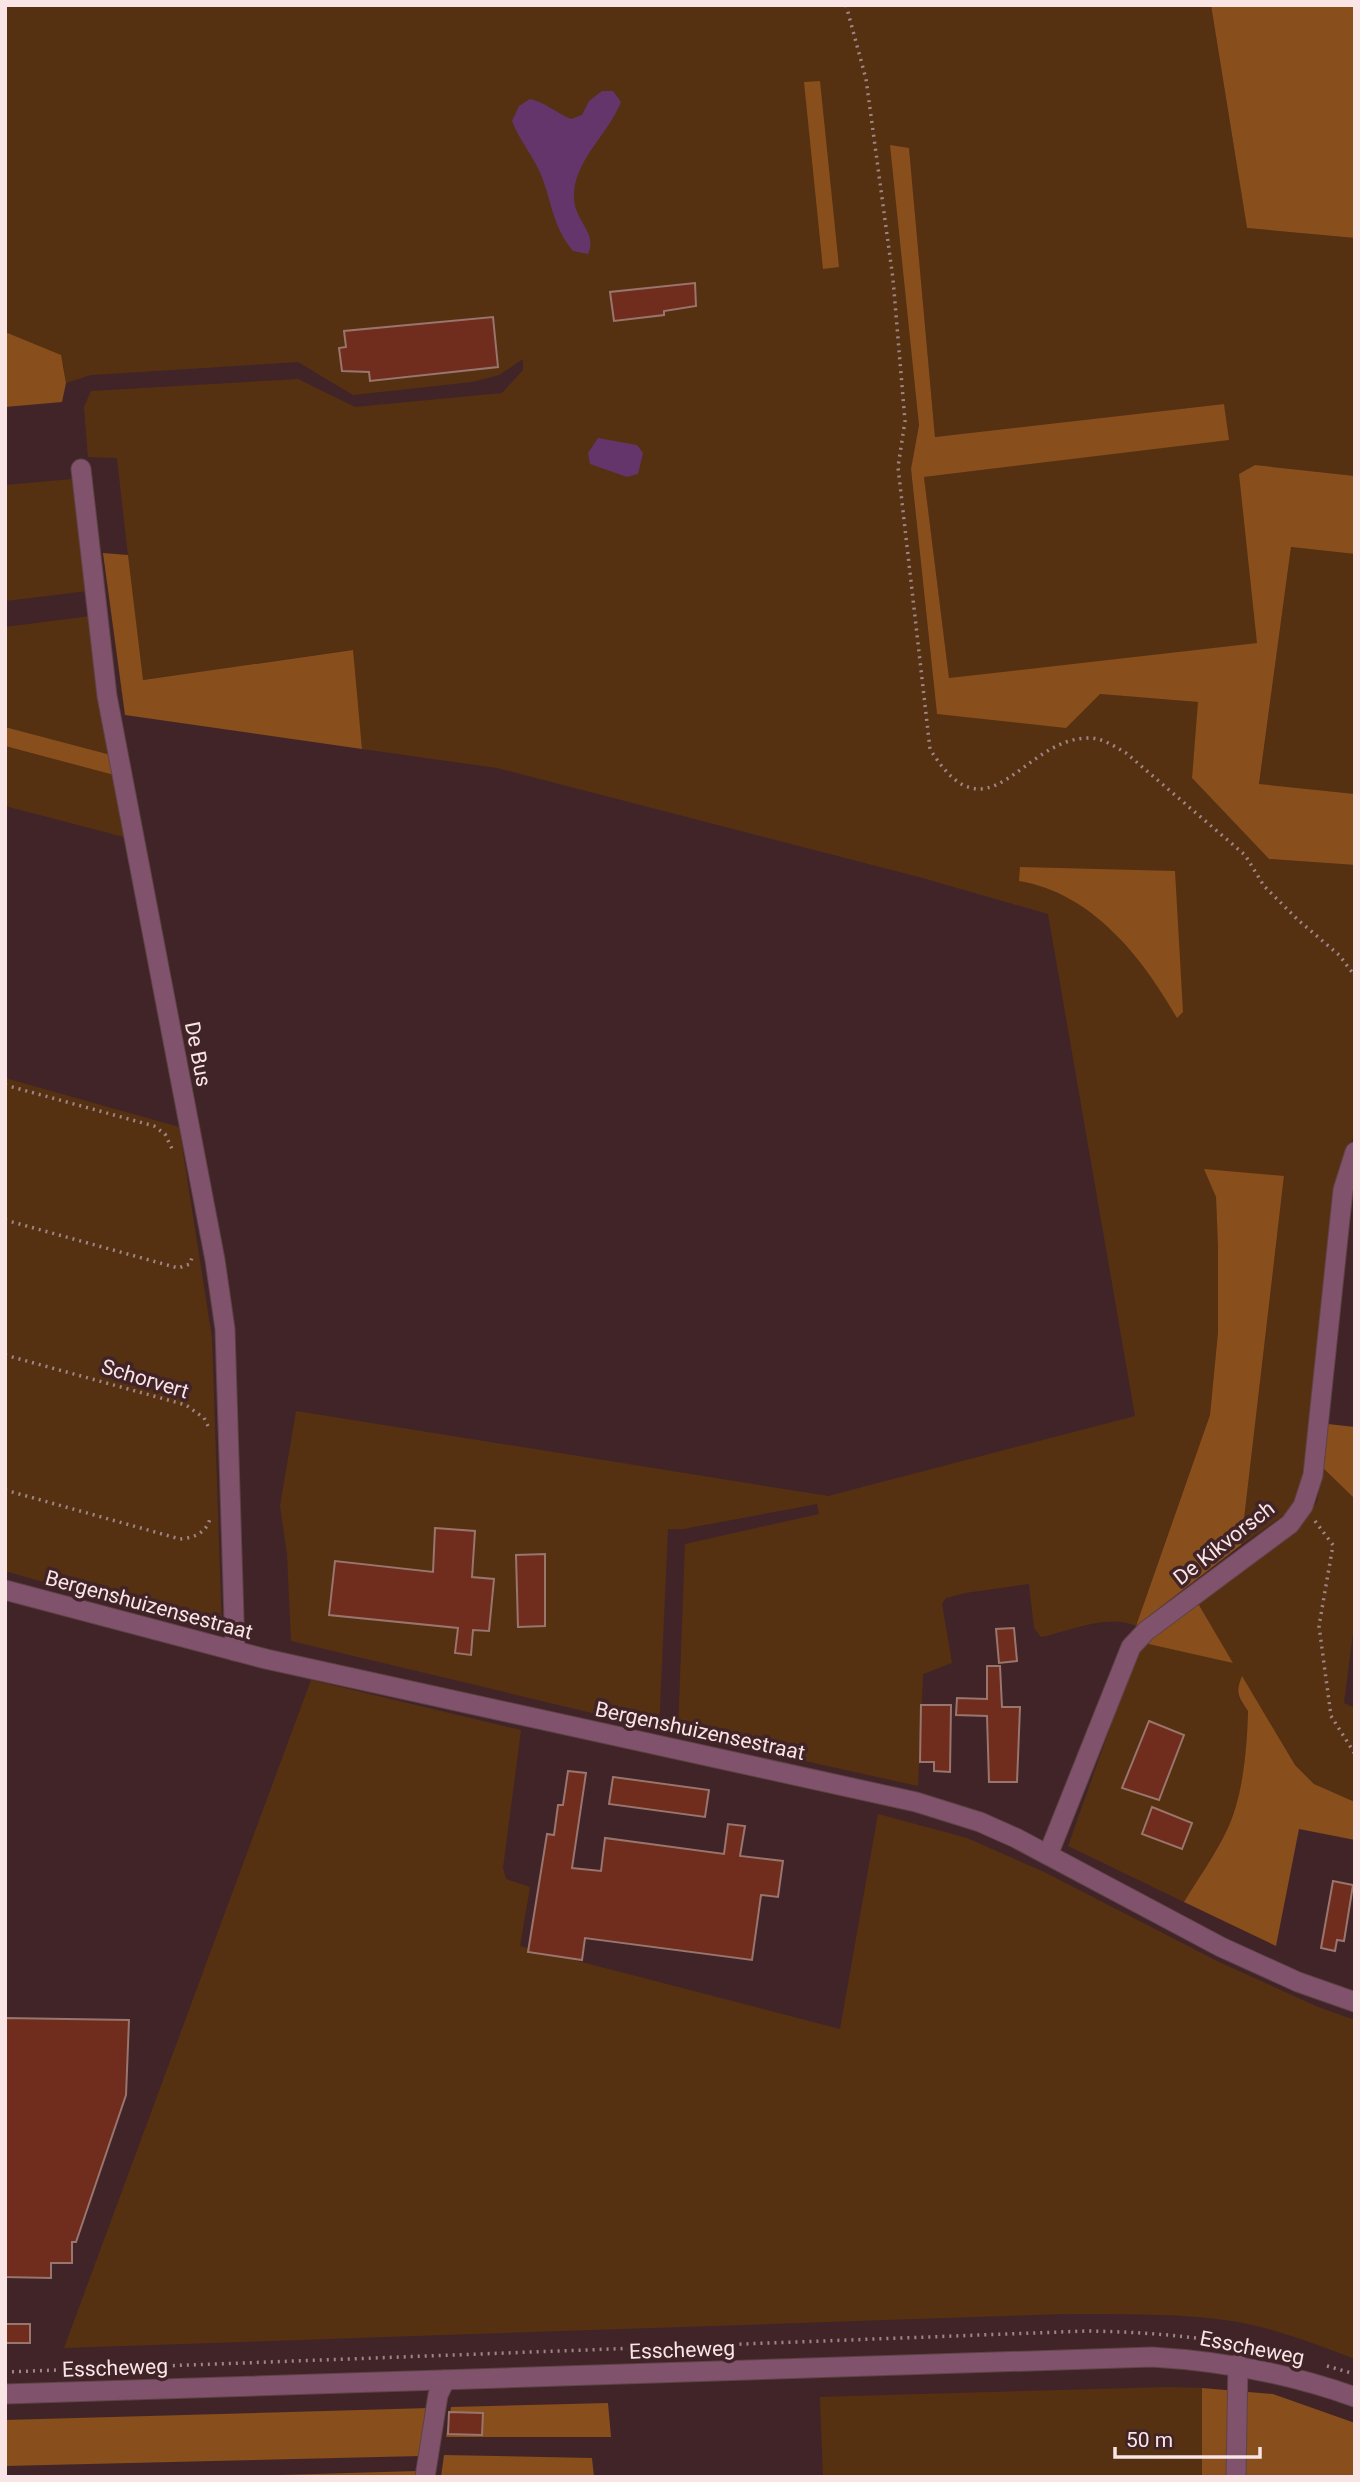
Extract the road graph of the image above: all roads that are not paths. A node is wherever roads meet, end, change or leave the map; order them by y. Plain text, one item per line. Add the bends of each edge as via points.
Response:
1 (81, 469) dead end
2 (1355, 1152) edge
3 (5, 1590) edge
4 (235, 1651) junction
5 (1048, 1854) junction
6 (1355, 2002) edge
7 (1238, 2364) junction
8 (445, 2380) junction
9 (5, 2394) edge
10 (1355, 2397) edge
11 (425, 2477) edge
12 (1236, 2477) edge

1 - 4 street, De Bus via 107,696 225,1329
2 - 5 street, De Kikvorsch via 1343,1190 1313,1475 1303,1506 1282,1530 1131,1647
3 - 4 street, Bergenshuizensestraat
4 - 5 street, Bergenshuizensestraat via 916,1802 980,1822
5 - 6 street, Bergenshuizensestraat via 1221,1947
7 - 8 street, Esscheweg via 1152,2357 1054,2358
7 - 10 street, Esscheweg
7 - 12 street
8 - 9 street, Esscheweg
8 - 11 street via 438,2395

